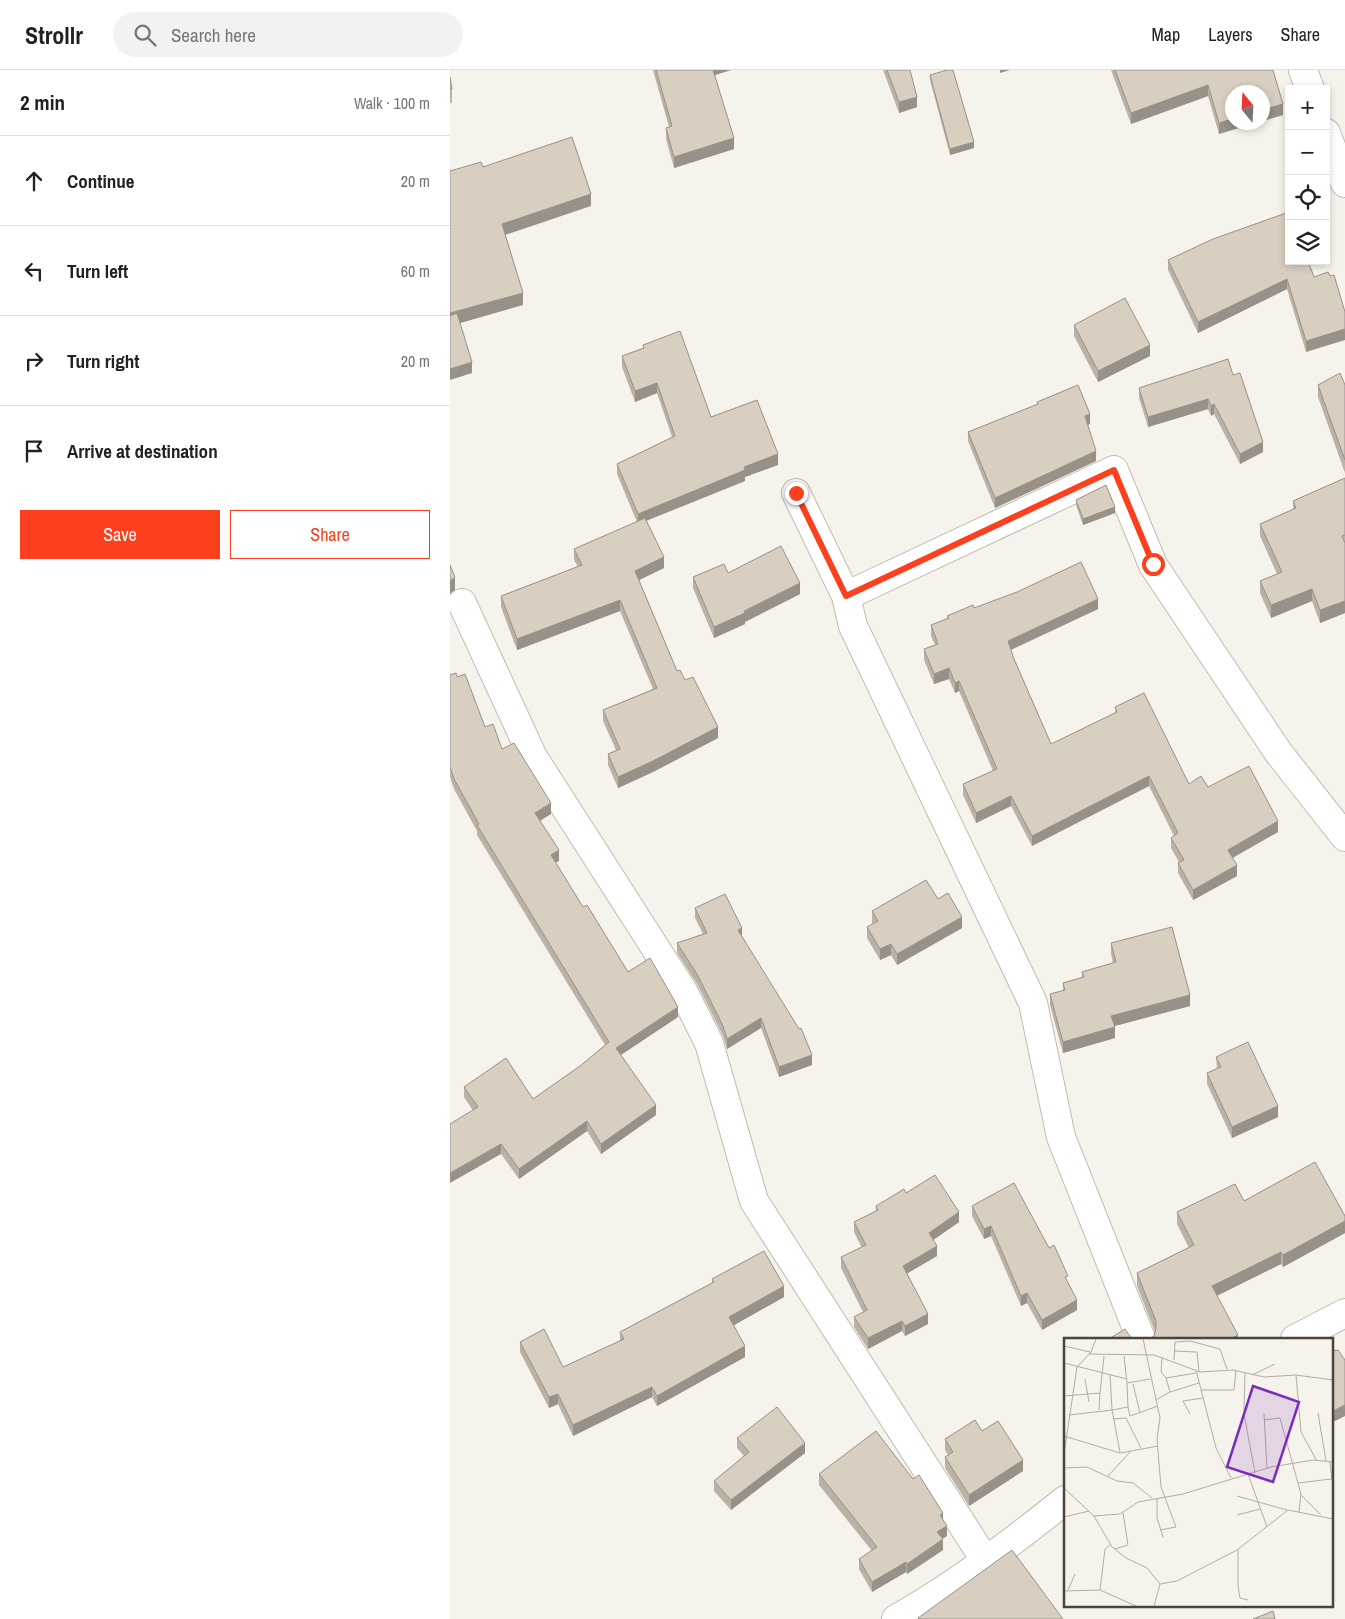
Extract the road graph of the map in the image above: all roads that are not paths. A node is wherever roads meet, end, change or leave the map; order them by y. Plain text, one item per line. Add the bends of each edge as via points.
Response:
1 (1303, 70) edge
2 (1309, 85) edge
3 (1330, 144) edge
4 (1345, 183) edge
5 (796, 493) dead end
6 (846, 596) junction
7 (462, 603) dead end
8 (1345, 837) edge
9 (1345, 1313) edge
10 (1141, 1338) edge
11 (1297, 1338) edge
12 (1064, 1501) edge
13 (985, 1560) junction
14 (896, 1619) edge

1 - 2 street
3 - 4 street
5 - 6 street
6 - 8 street via 1114,470 1153,564 1278,752
6 - 10 street via 853,626 1033,1003 1061,1137
7 - 13 street via 533,757 683,991 710,1044 754,1201
9 - 11 street
12 - 13 street
13 - 14 street via 939,1595

